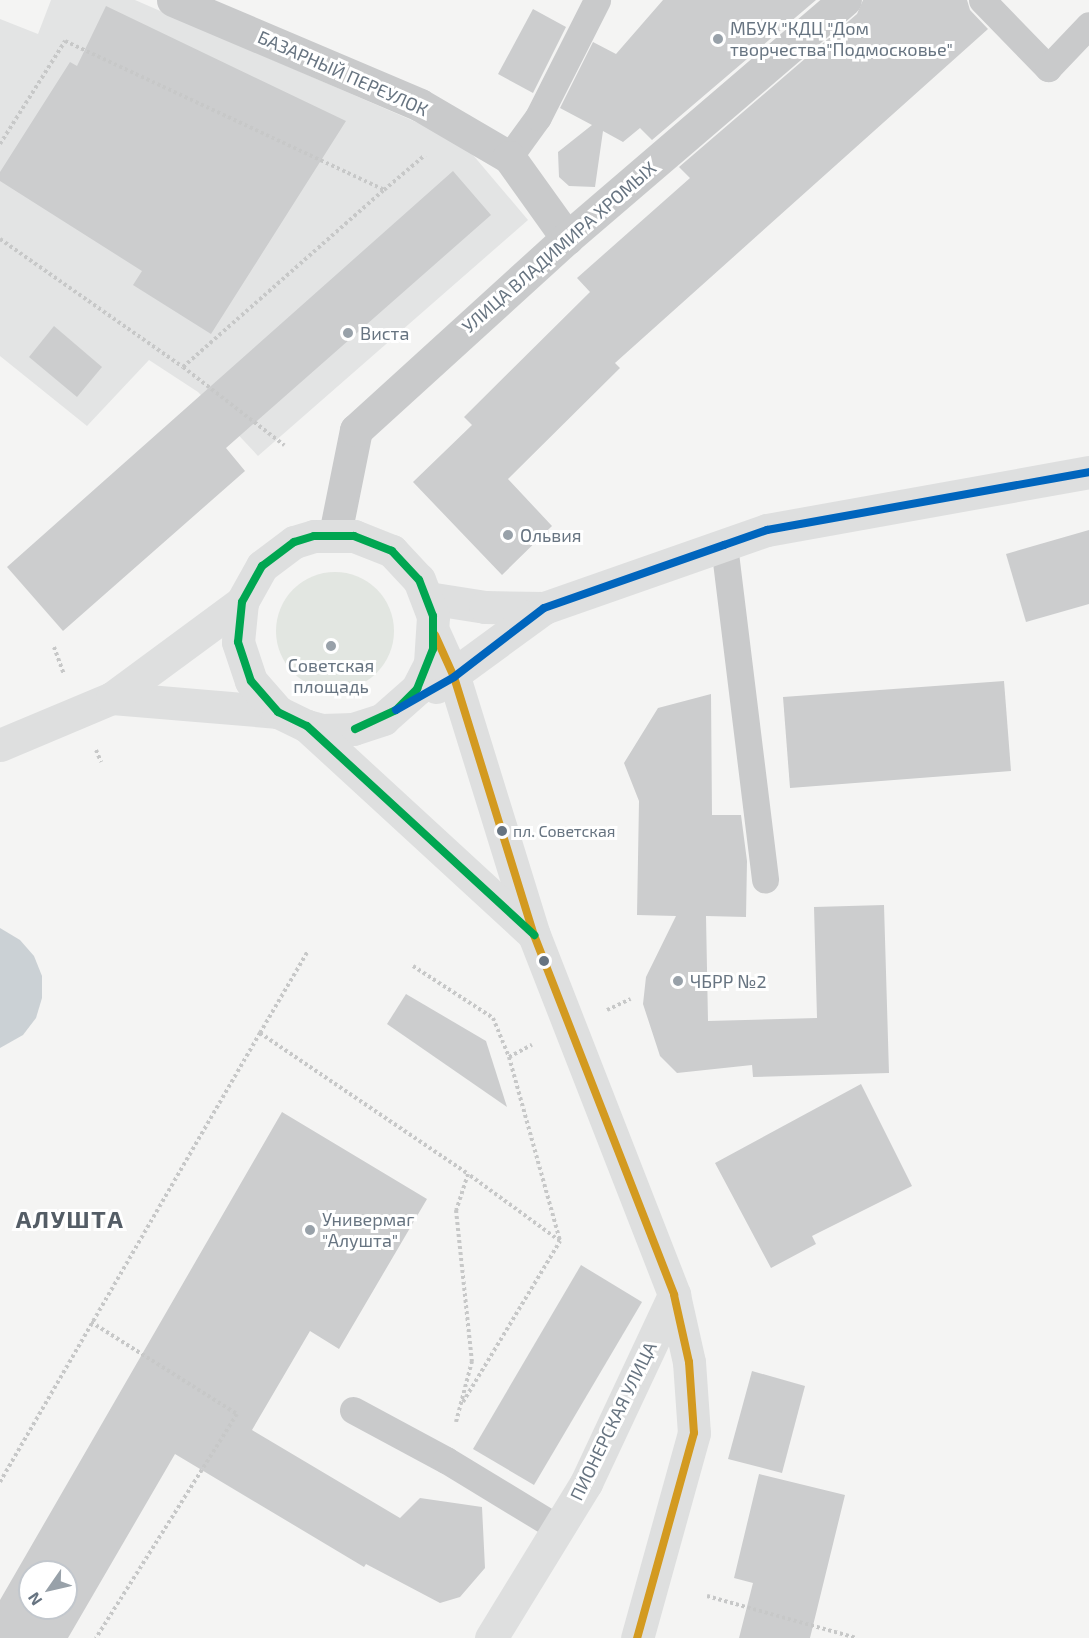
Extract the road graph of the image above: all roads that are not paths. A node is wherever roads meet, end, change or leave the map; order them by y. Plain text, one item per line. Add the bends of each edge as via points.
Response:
1 (173, 0) edge
2 (597, 0) edge
3 (845, 0) edge
4 (982, 0) edge
5 (1089, 26) edge
6 (509, 157) junction
7 (567, 238) junction
8 (1089, 472) edge
9 (335, 534) junction
10 (724, 545) junction
11 (428, 598) junction
12 (242, 602) junction
13 (544, 608) junction
14 (435, 634) junction
15 (454, 677) junction
16 (112, 698) junction
17 (396, 710) junction
18 (278, 712) junction
19 (307, 726) junction
20 (0, 745) edge
21 (765, 879) dead end
22 (534, 935) junction
23 (674, 1295) junction
24 (353, 1410) dead end
25 (558, 1528) junction
26 (491, 1638) edge
27 (637, 1638) edge

1 - 6 street, БАЗАРНЫЙ ПЕРЕУЛОК via 420,105
2 - 6 lane via 538,117
3 - 7 street, УЛИЦА ВЛАДИМИРА ХРОМЫХ
4 - 5 lane via 1048,68
6 - 7 street
7 - 9 street, УЛИЦА ВЛАДИМИРА ХРОМЫХ via 356,430
8 - 10 main road via 767,530
9 - 11 main road via 354,536 392,551 407,564
9 - 12 main road via 304,539 277,553 262,566
10 - 13 main road
10 - 21 lane
11 - 13 main road via 485,607
11 - 14 main road
12 - 16 main road
12 - 18 main road via 238,642 250,681
13 - 15 main road
14 - 15 main road
14 - 17 main road via 424,677
15 - 17 main road
15 - 22 main road
16 - 18 main road
16 - 20 main road
17 - 19 main road via 353,729 322,730
18 - 19 main road
19 - 22 main road
22 - 23 main road
23 - 25 main road, ПИОНЕРСКАЯ УЛИЦА via 586,1483
23 - 27 main road via 689,1362 694,1433
24 - 25 lane via 446,1460
25 - 26 main road, ПИОНЕРСКАЯ УЛИЦА

